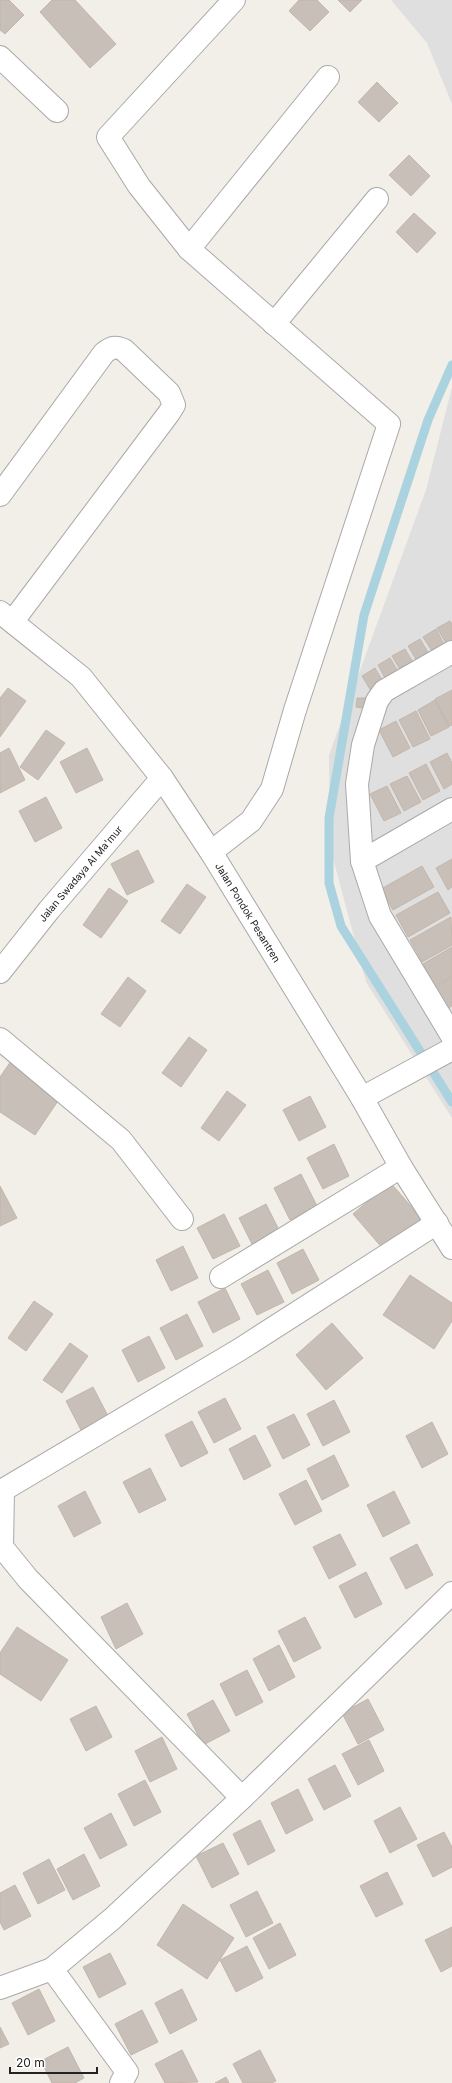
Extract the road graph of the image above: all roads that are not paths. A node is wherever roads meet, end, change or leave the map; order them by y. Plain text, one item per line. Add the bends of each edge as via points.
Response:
1 (234, 0) edge
2 (0, 56) edge
3 (328, 77) dead end
4 (56, 111) dead end
5 (377, 199) dead end
6 (189, 249) junction
7 (274, 324) junction
8 (0, 495) edge
9 (7, 617) edge
10 (452, 652) edge
11 (162, 778) junction
12 (452, 809) edge
13 (211, 852) junction
14 (362, 861) junction
15 (0, 972) edge
16 (452, 1036) edge
17 (0, 1039) edge
18 (446, 1052) edge
19 (362, 1098) junction
20 (400, 1167) junction
21 (182, 1219) dead end
22 (437, 1223) junction
23 (452, 1248) edge
24 (222, 1277) dead end
25 (1, 1547) edge
26 (452, 1593) edge
27 (242, 1798) junction
28 (52, 1969) junction
29 (0, 1988) edge
30 (128, 2079) edge

1 - 6 street via 108,137 140,186
2 - 4 street
3 - 6 street
5 - 7 street
6 - 7 street
7 - 13 street via 389,424 295,710 272,789 251,821
8 - 9 street via 111,348 124,350 169,393 174,405 169,413
9 - 11 street, Jalan Pondok Pesantren via 81,677
10 - 14 street via 384,691 377,701 363,745 357,784
11 - 13 street, Jalan Pondok Pesantren
11 - 15 street, Jalan Swadaya Al Ma'mur via 49,910
12 - 14 street
13 - 19 street, Jalan Pondok Pesantren
14 - 16 street via 380,916
17 - 21 street via 121,1140
18 - 19 street
19 - 20 street, Jalan Pondok Pesantren
20 - 22 street, Jalan Pondok Pesantren
20 - 24 street
22 - 23 street, Jalan Pondok Pesantren
22 - 25 street via 239,1350 3,1490
25 - 27 street via 28,1579
26 - 27 street
27 - 28 street via 112,1918
28 - 29 street
28 - 30 street

